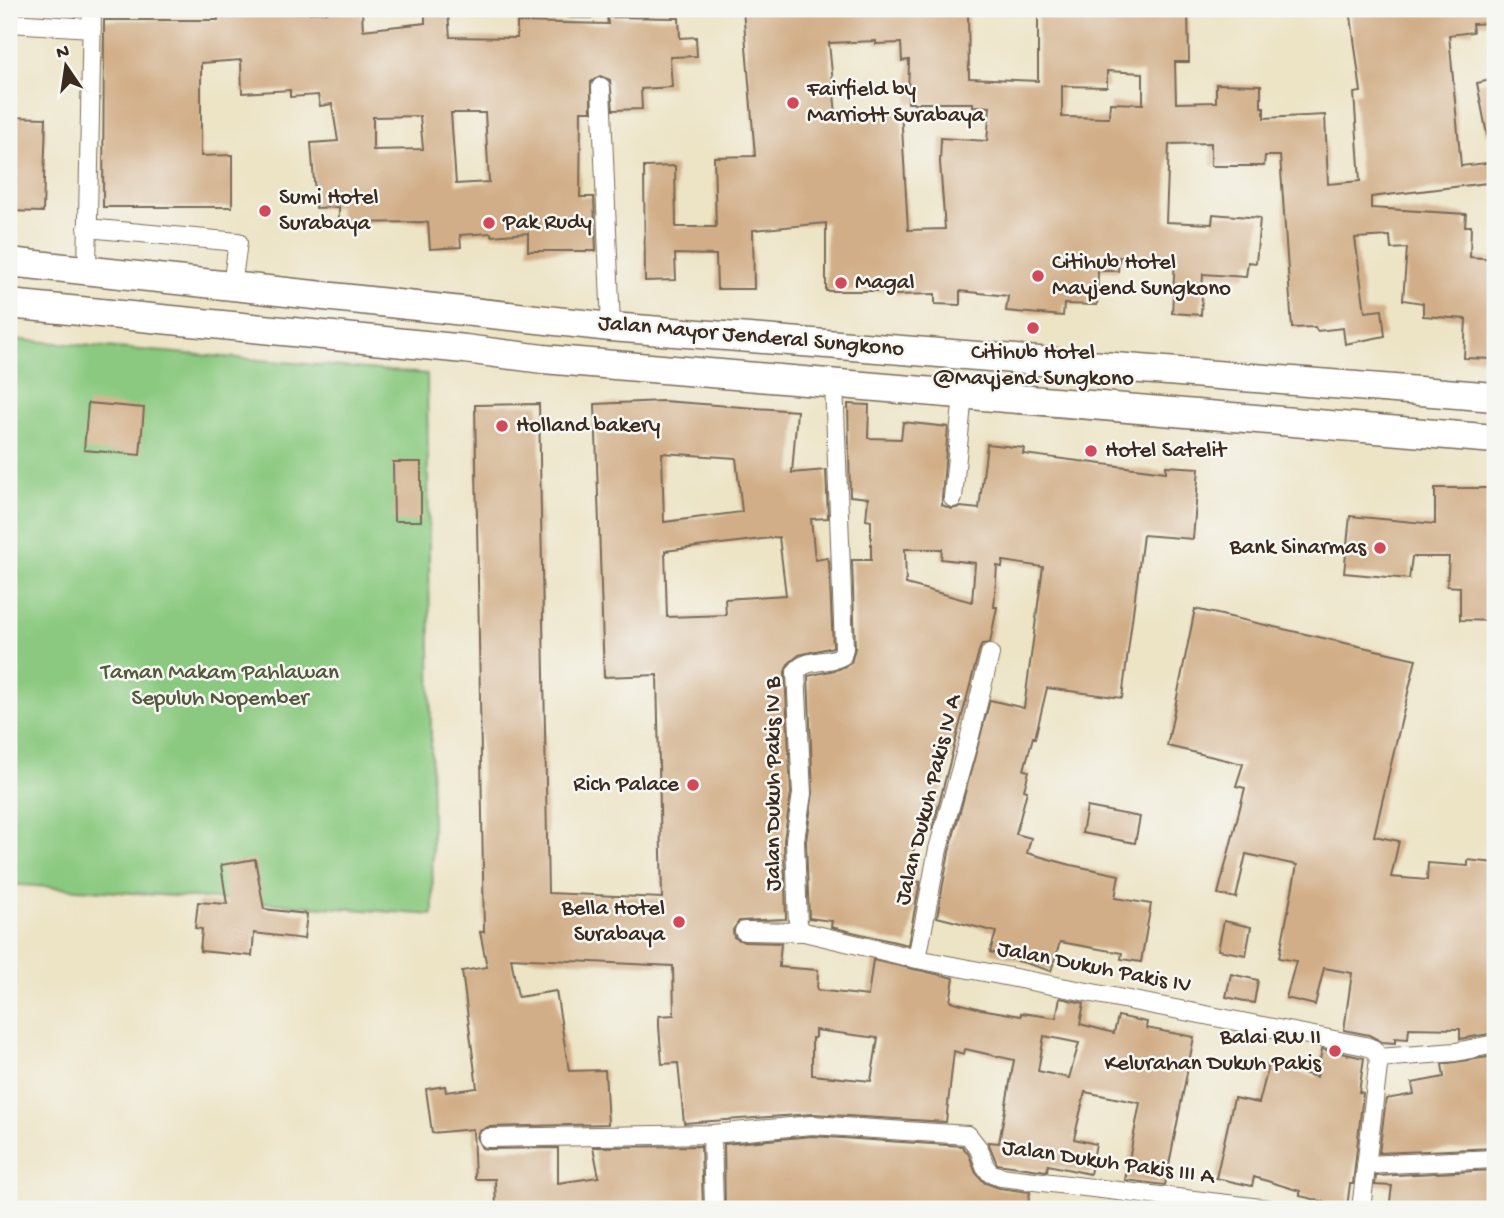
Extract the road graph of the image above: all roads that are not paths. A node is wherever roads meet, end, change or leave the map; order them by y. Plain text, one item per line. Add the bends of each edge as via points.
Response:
1 (92, 9) edge
2 (571, 9) edge
3 (591, 9) edge
4 (9, 23) edge
5 (92, 28) junction
6 (601, 87) dead end
7 (88, 228) junction
8 (9, 262) edge
9 (86, 270) junction
10 (232, 286) junction
11 (9, 304) edge
12 (615, 327) junction
13 (588, 362) junction
14 (624, 365) junction
15 (834, 383) junction
16 (963, 394) junction
17 (1495, 397) edge
18 (1495, 439) edge
19 (953, 498) dead end
20 (990, 654) dead end
21 (801, 929) junction
22 (744, 931) dead end
23 (917, 959) junction
24 (1495, 1044) edge
25 (1379, 1058) junction
26 (712, 1134) junction
27 (488, 1138) dead end
28 (1495, 1159) edge
29 (1366, 1165) junction
30 (714, 1209) edge
31 (1269, 1209) edge
32 (1361, 1209) edge

1 - 5 street
2 - 3 street
4 - 5 street
5 - 7 street
6 - 12 street
7 - 9 street
7 - 10 street via 238,242
8 - 9 main road, Jalan Mayor Jenderal Sungkono
9 - 10 main road, Jalan Mayor Jenderal Sungkono
10 - 12 main road, Jalan Mayor Jenderal Sungkono
11 - 13 main road, Jalan Mayor Jenderal Sungkono
12 - 13 main road via 615,350 604,361
12 - 14 main road
12 - 17 main road, Jalan Mayor Jenderal Sungkono
13 - 14 main road, Jalan Mayor Jenderal Sungkono
14 - 15 main road, Jalan Mayor Jenderal Sungkono
15 - 16 main road, Jalan Mayor Jenderal Sungkono
15 - 21 street, Jalan Dukuh Pakis IV B via 844,648 842,656 806,664 796,673 802,794 796,840
16 - 18 main road, Jalan Mayor Jenderal Sungkono
16 - 19 street
20 - 23 street, Jalan Dukuh Pakis IV A via 940,841
21 - 22 street, Jalan Dukuh Pakis IV
21 - 23 street, Jalan Dukuh Pakis IV
23 - 25 street, Jalan Dukuh Pakis IV via 1334,1040 1373,1049
24 - 25 street
25 - 29 street
26 - 27 street
26 - 30 street
26 - 31 street, Jalan Dukuh Pakis III A via 812,1125 968,1135 990,1173 1002,1177
28 - 29 street
29 - 32 street

